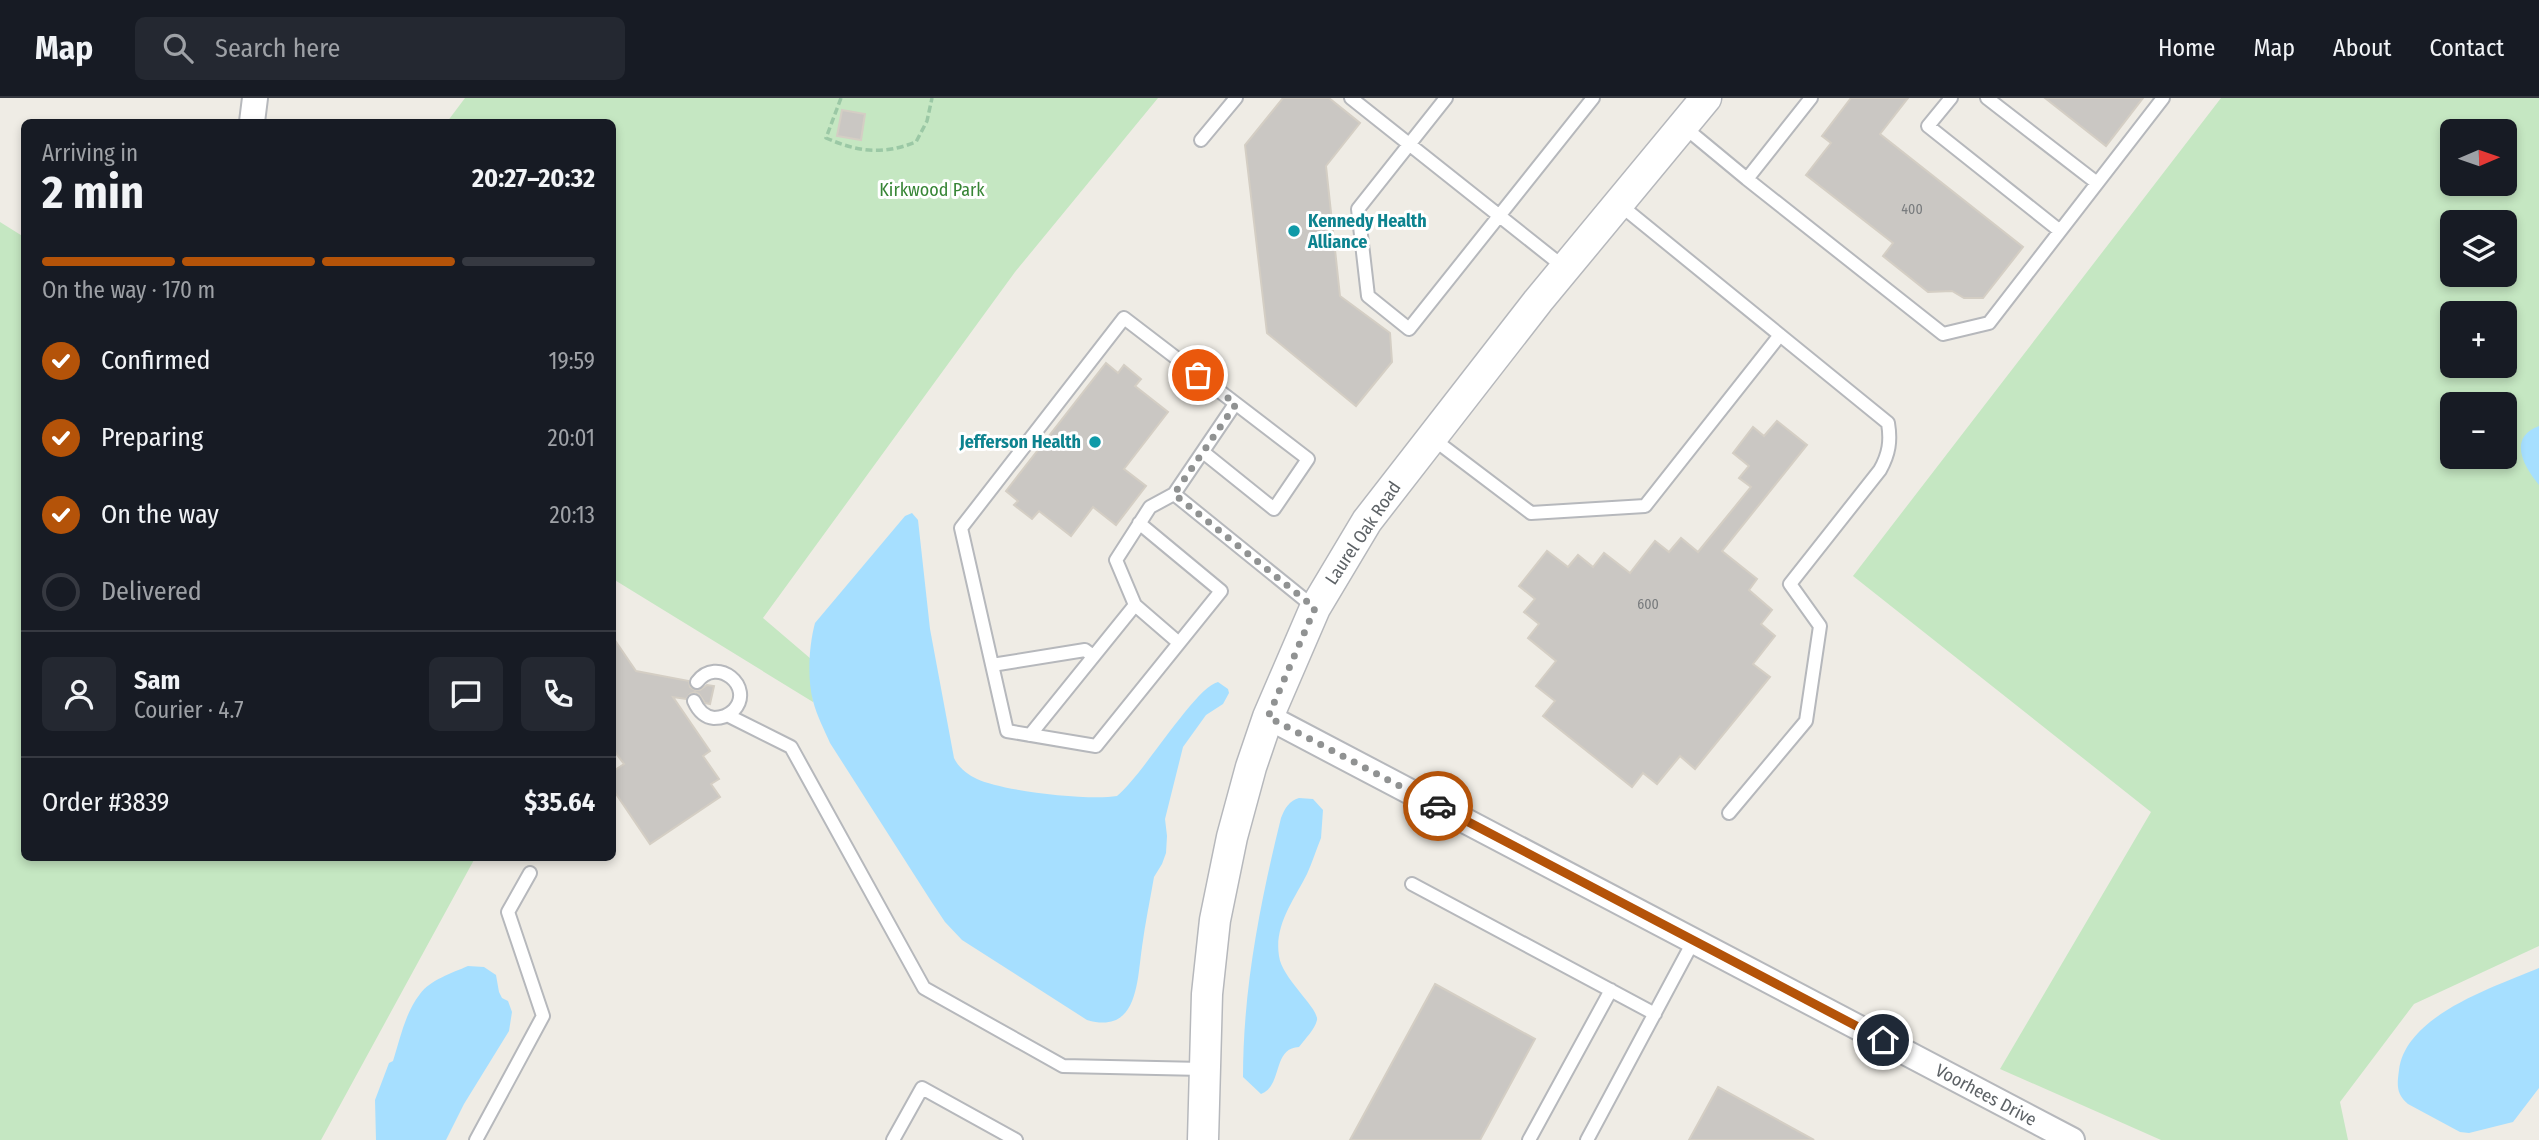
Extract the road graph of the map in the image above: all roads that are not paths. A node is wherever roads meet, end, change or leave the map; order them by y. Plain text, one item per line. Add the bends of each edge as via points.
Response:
1 (255, 98) edge
2 (1237, 98) edge
3 (1351, 98) edge
4 (1446, 98) edge
5 (1593, 98) edge
6 (1706, 98) edge
7 (1811, 98) edge
8 (1951, 98) edge
9 (1987, 98) edge
10 (2163, 98) edge
11 (252, 119) edge
12 (1684, 125) junction
13 (1201, 140) dead end
14 (1409, 144) junction
15 (1747, 179) junction
16 (2097, 183) junction
17 (1618, 204) junction
18 (1499, 216) junction
19 (2060, 231) junction
20 (1565, 269) junction
21 (1780, 335) junction
22 (1236, 404) junction
23 (1431, 438) junction
24 (1203, 452) junction
25 (1174, 494) junction
26 (1139, 523) junction
27 (1135, 605) junction
28 (1315, 608) junction
29 (1179, 643) junction
30 (1093, 656) junction
31 (992, 665) junction
32 (696, 682) dead end
33 (694, 701) dead end
34 (727, 715) junction
35 (1268, 717) junction
36 (1030, 735) junction
37 (1729, 813) dead end
38 (530, 873) dead end
39 (1412, 884) dead end
40 (1694, 940) junction
41 (1611, 990) junction
42 (1655, 1014) junction
43 (1203, 1069) junction
44 (476, 1140) edge
45 (893, 1140) edge
46 (1016, 1140) edge
47 (1203, 1140) edge
48 (1529, 1140) edge
49 (1587, 1140) edge
50 (2073, 1140) edge

1 - 11 street
2 - 13 lane
3 - 14 lane
4 - 14 lane
5 - 18 lane
6 - 12 street, Laurel Oak Road
7 - 15 lane
8 - 19 lane via 1928,126
9 - 16 lane
10 - 16 lane
12 - 15 lane
12 - 17 street, Laurel Oak Road
14 - 18 lane
14 - 18 lane via 1358,209 1368,296 1409,329
15 - 19 lane via 1942,334 1989,323
16 - 19 lane
17 - 20 street, Laurel Oak Road
17 - 21 lane
18 - 20 lane
20 - 23 street, Laurel Oak Road
21 - 23 lane via 1645,506 1531,513
21 - 37 lane via 1888,423 1890,439 1881,470 1790,583 1821,626 1806,721
22 - 24 lane
22 - 24 lane via 1308,459 1274,509
22 - 31 lane via 1124,318 961,527
23 - 28 street, Laurel Oak Road via 1367,521
24 - 25 lane
25 - 26 lane via 1150,507
25 - 28 lane
26 - 27 lane via 1116,560
26 - 29 lane via 1221,591
27 - 29 lane
27 - 30 lane
28 - 35 street, Laurel Oak Road
29 - 36 lane via 1096,747
30 - 31 lane via 1085,650
30 - 36 lane
31 - 36 lane via 1007,731
32 - 34 lane via 710,672 722,671 732,677 740,697
33 - 34 lane via 705,716
34 - 43 lane via 791,747 924,988 1063,1066
35 - 40 street, Voorhees Drive
35 - 43 street, Laurel Oak Road via 1232,837 1215,920
38 - 44 lane via 508,912 543,1016
39 - 41 lane
40 - 42 lane
40 - 50 street, Voorhees Drive
41 - 42 lane
41 - 48 lane
42 - 49 lane
43 - 47 street, Laurel Oak Road
45 - 46 lane via 922,1088

